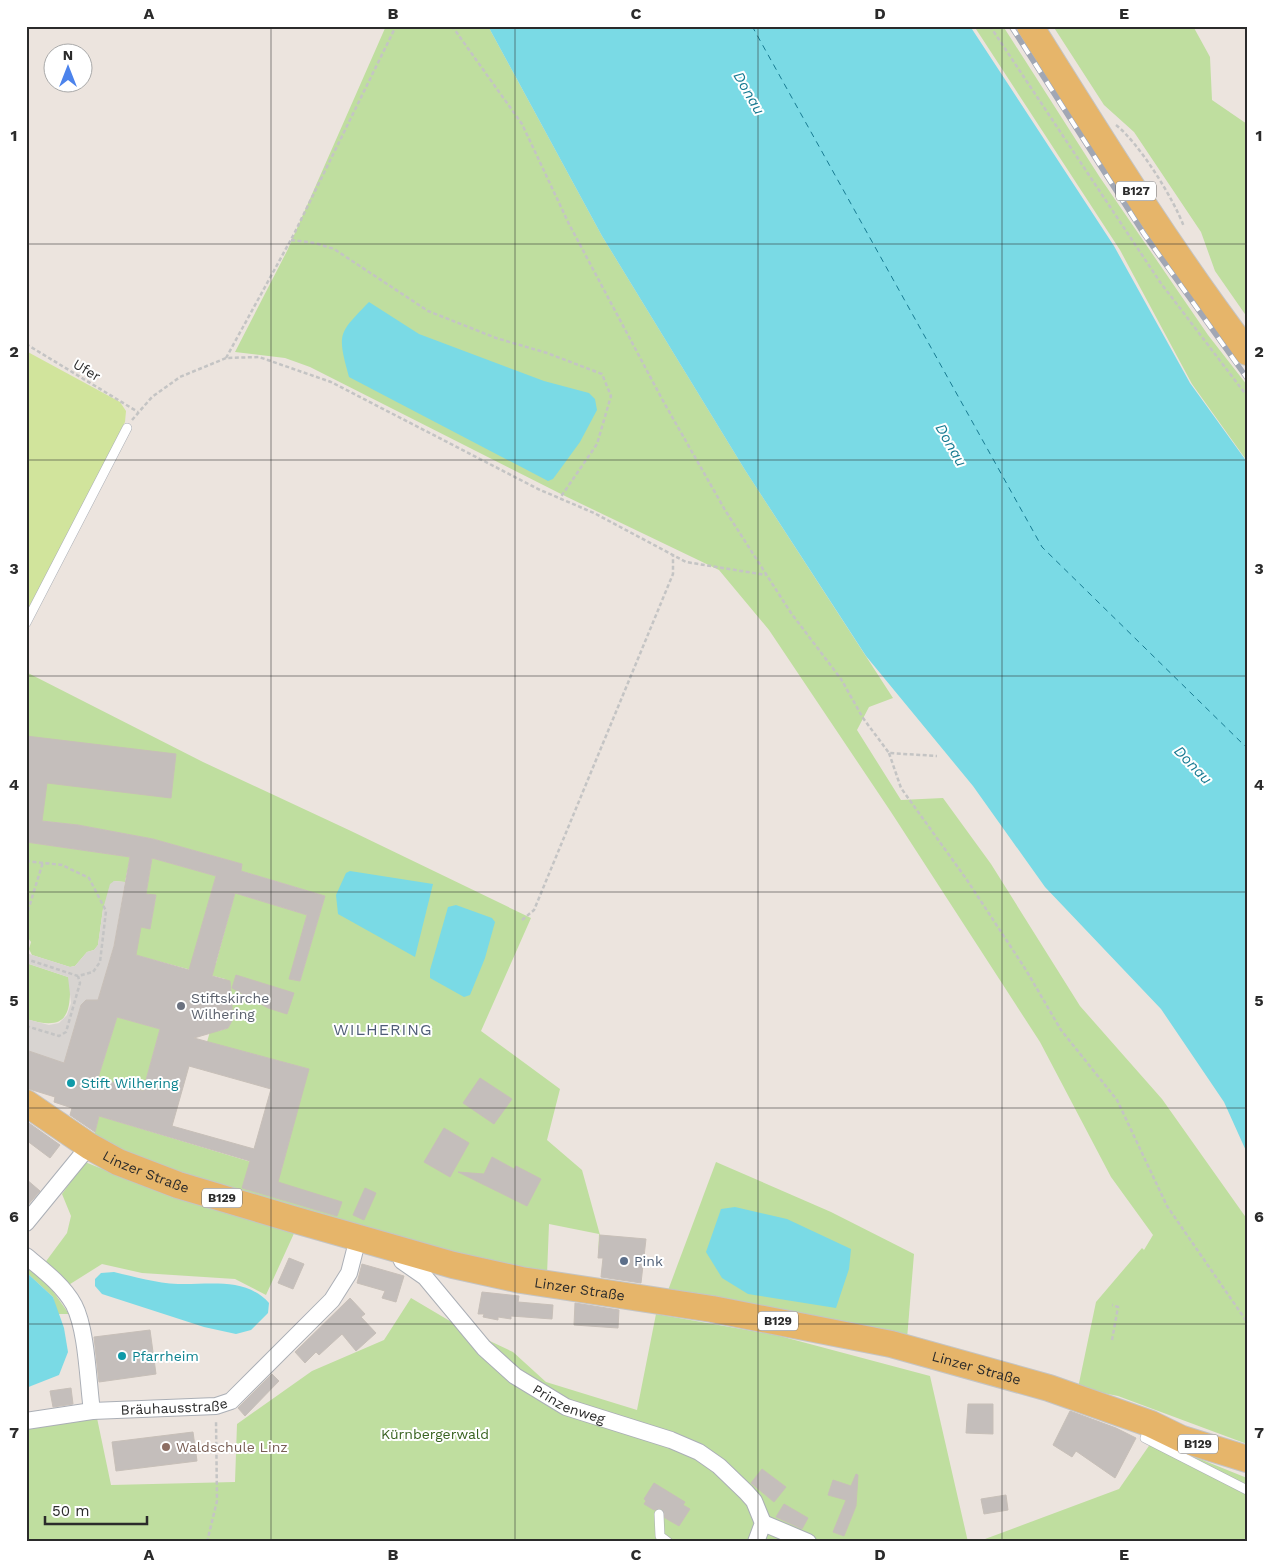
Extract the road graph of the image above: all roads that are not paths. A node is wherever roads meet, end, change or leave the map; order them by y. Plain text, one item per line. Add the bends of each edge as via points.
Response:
1 (1030, 26) edge
2 (1247, 352) edge
3 (127, 428) dead end
4 (26, 623) edge
5 (26, 1103) edge
6 (89, 1146) junction
7 (26, 1223) edge
8 (358, 1238) junction
9 (398, 1249) junction
10 (26, 1256) edge
11 (92, 1411) junction
12 (26, 1421) edge
13 (1151, 1424) junction
14 (1247, 1446) edge
15 (1247, 1459) edge
16 (1247, 1490) edge
17 (659, 1514) dead end
18 (763, 1523) junction
19 (668, 1542) edge
20 (756, 1542) edge
21 (808, 1542) edge

1 - 2 main road, B127 via 1104,143
3 - 4 lane
5 - 6 main road, Linzer Straße / B129
6 - 7 street
6 - 8 main road, Linzer Straße / B129 via 118,1162 178,1185
8 - 9 main road, Linzer Straße / B129
8 - 11 street, Bräuhausstraße via 348,1273 332,1300 231,1401 216,1406
9 - 13 main road, Linzer Straße / B129 via 521,1280 712,1309 891,1344 1004,1374
9 - 18 street, Prinzenweg via 402,1261 429,1281 479,1342 515,1376 566,1407 699,1452 746,1492 754,1501
10 - 11 street via 60,1286 74,1306 82,1329
11 - 12 street, Bräuhausstraße
13 - 14 main road, Linzer Straße / B129
13 - 15 main road, Linzer Straße / B129 via 1182,1439
13 - 16 lane via 1145,1438
17 - 19 lane via 660,1536
18 - 20 street
18 - 21 street

